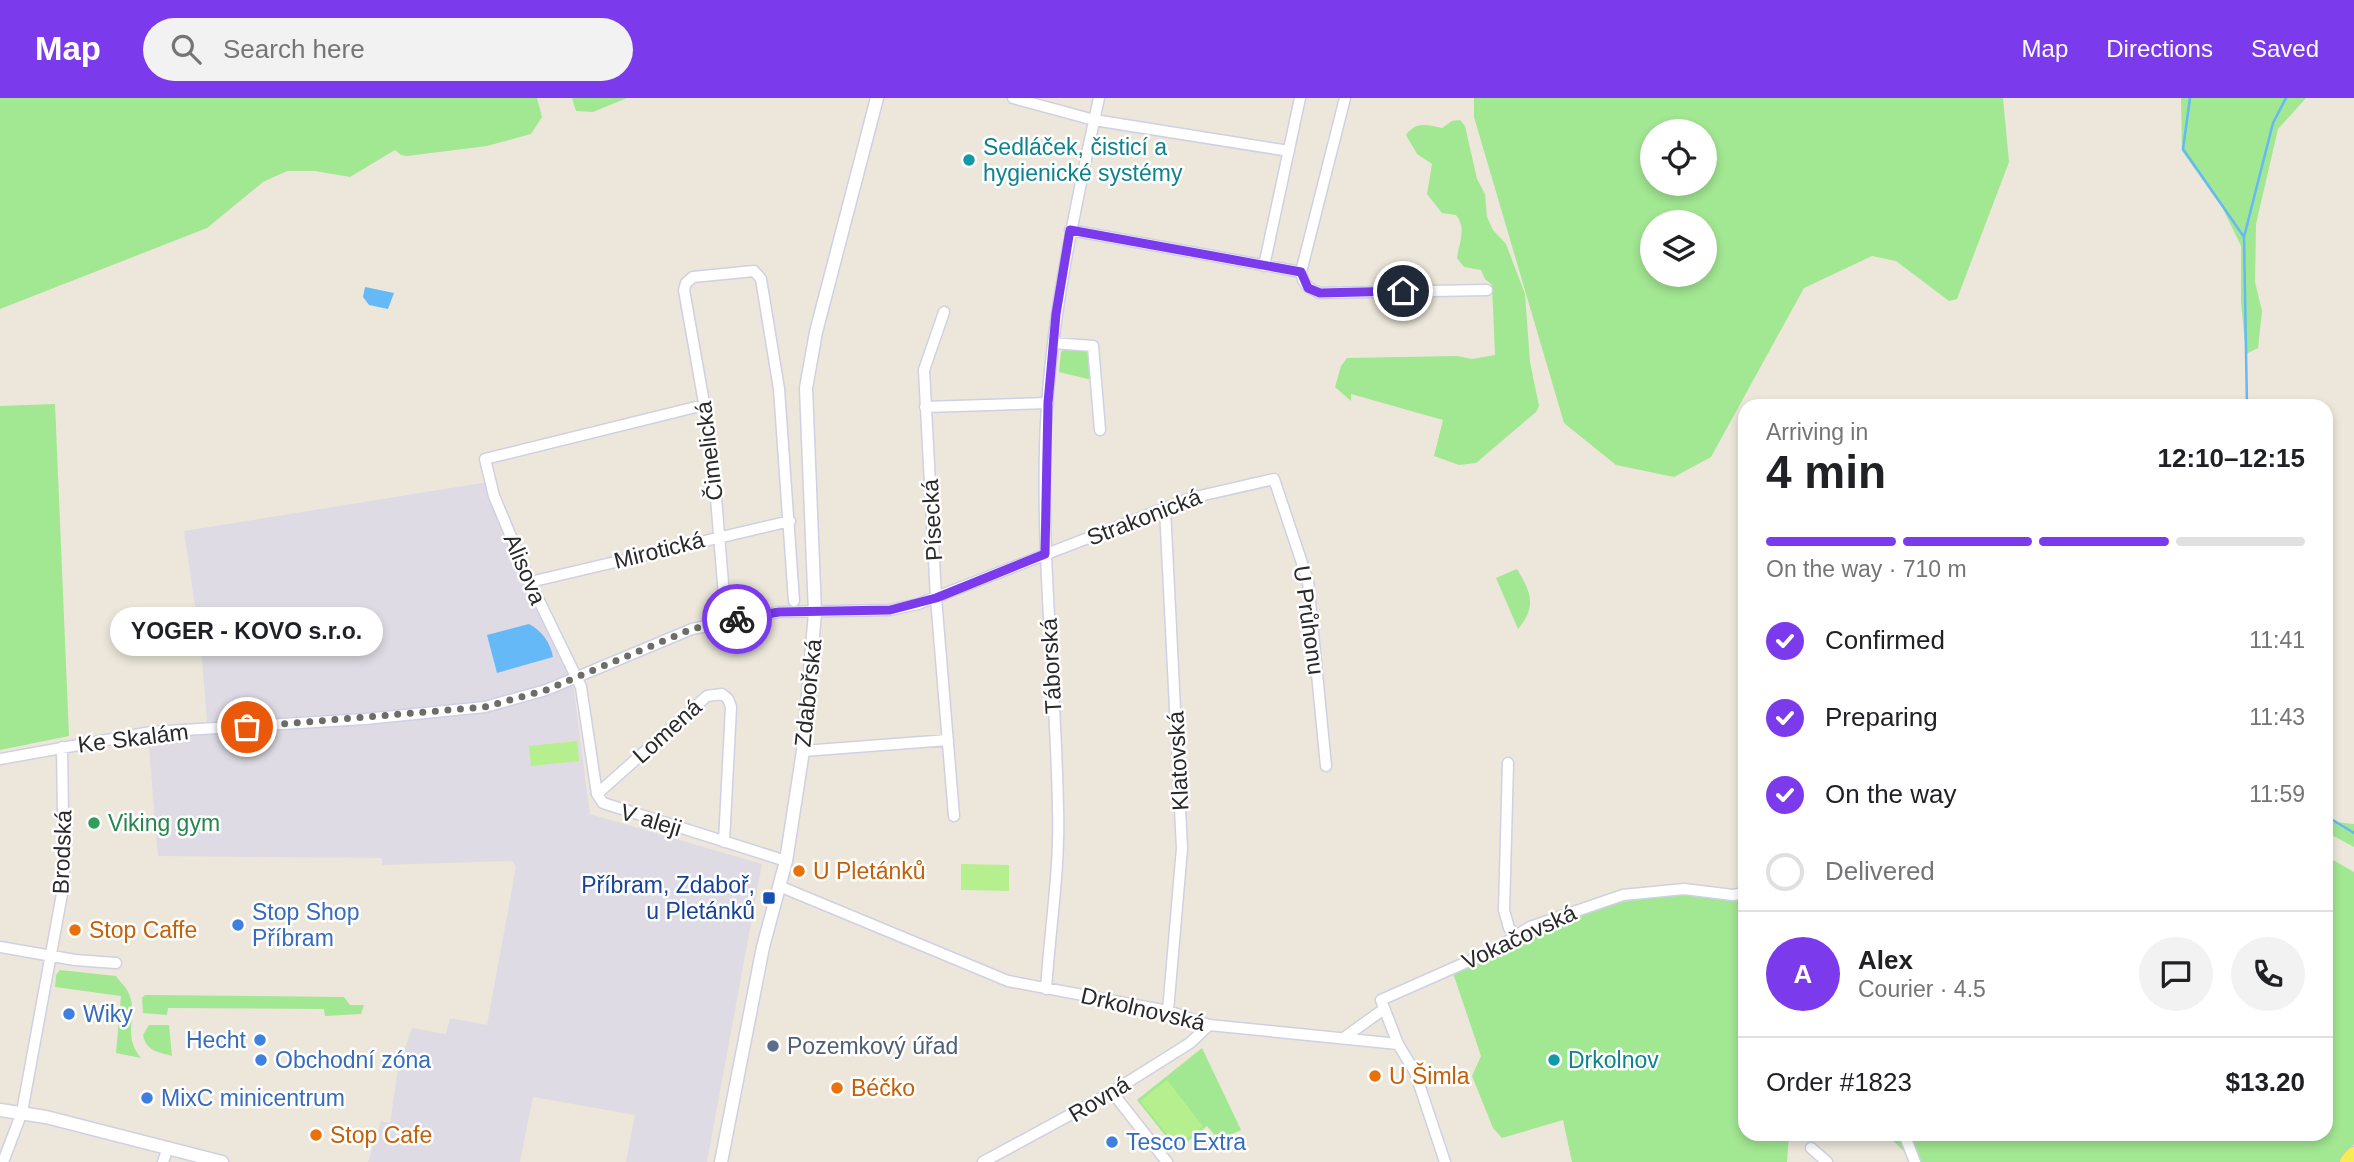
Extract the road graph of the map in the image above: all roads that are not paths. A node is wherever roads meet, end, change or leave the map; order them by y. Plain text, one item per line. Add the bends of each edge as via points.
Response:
1 (877, 98) edge
2 (1013, 98) edge
3 (1099, 98) edge
4 (1300, 98) edge
5 (1345, 98) edge
6 (1094, 120) junction
7 (1289, 151) junction
8 (1070, 230) junction
9 (1264, 266) junction
10 (1301, 272) junction
11 (1487, 290) dead end
12 (944, 312) dead end
13 (1053, 342) junction
14 (1048, 403) junction
15 (704, 405) junction
16 (925, 407) junction
17 (1100, 430) dead end
18 (1274, 478) joint
19 (1165, 509) junction
20 (790, 521) junction
21 (718, 536) junction
22 (1045, 554) junction
23 (530, 582) junction
24 (936, 598) junction
25 (794, 601) dead end
26 (815, 613) junction
27 (726, 621) junction
28 (576, 676) junction
29 (948, 740) junction
30 (62, 747) junction
31 (803, 751) junction
32 (0, 759) edge
33 (1508, 763) dead end
34 (1325, 766) dead end
35 (597, 794) junction
36 (954, 816) dead end
37 (724, 842) junction
38 (786, 861) junction
39 (779, 886) junction
40 (1738, 894) edge
41 (1516, 935) junction
42 (0, 947) edge
43 (51, 957) junction
44 (116, 963) dead end
45 (1046, 989) junction
46 (1382, 1005) junction
47 (1168, 1011) junction
48 (1209, 1025) junction
49 (1345, 1037) junction
50 (1398, 1044) junction
51 (1112, 1092) junction
52 (0, 1110) edge
53 (22, 1112) junction
54 (1907, 1141) edge
55 (168, 1147) junction
56 (1811, 1148) dead end
57 (2354, 1154) edge
58 (3, 1162) edge
59 (163, 1162) edge
60 (222, 1162) edge
61 (720, 1162) edge
62 (983, 1162) edge
63 (1167, 1162) edge
64 (1445, 1162) edge
65 (1828, 1162) edge
66 (1915, 1162) edge
67 (2348, 1162) edge

1 - 26 street, Zdabořská via 806,388
2 - 6 street
3 - 6 street, Táborská
4 - 7 street
5 - 10 street
6 - 7 street
6 - 8 street, Táborská
7 - 9 street
8 - 9 street
8 - 13 street, Táborská
9 - 10 street
10 - 11 street via 1308,288 1320,293
12 - 16 street, Písecká via 926,363
13 - 14 street, Táborská
13 - 17 street via 1093,346
14 - 16 street
14 - 22 street, Táborská
15 - 20 street, Čimelická via 686,282 692,277 754,271 761,279 779,389
15 - 21 street, Čimelická
15 - 23 street, Alisova via 485,459 494,496
16 - 24 street, Písecká
18 - 19 street, Strakonická via 1217,490
18 - 34 street, U Průhonu via 1308,581
19 - 22 street, Strakonická
19 - 47 street, Klatovská via 1182,848
20 - 21 street, Mirotická
20 - 25 street
21 - 23 street, Mirotická
21 - 27 street, Čimelická
22 - 24 street, Strakonická
22 - 45 street, Táborská via 1059,812
23 - 28 street, Alisova
24 - 26 street, Strakonická via 890,610
24 - 29 street, Písecká
26 - 27 street, Strakonická via 779,612
26 - 31 street, Zdabořská
27 - 28 street, Ke Skalám via 650,644
28 - 30 street, Ke Skalám via 520,699 485,707 151,732
28 - 35 street, V aleji
29 - 31 street
29 - 36 street, Písecká
30 - 32 street, Ke Skalám
30 - 43 street, Brodská via 66,868
31 - 38 street, Zdabořská
33 - 41 street via 1504,910
35 - 37 street, V aleji via 611,808
35 - 37 street, Lomená via 707,696 722,694 731,707
37 - 38 street, V aleji
38 - 39 street, Zdabořská
39 - 45 street, Drkolnovská via 1008,981
39 - 61 street, Zdabořská
40 - 41 street, Vokačovská via 1684,889 1623,895
41 - 46 street, Vokačovská
42 - 43 street
43 - 44 street
43 - 53 street, Brodská
45 - 47 street, Drkolnovská
46 - 49 street, Vokačovská
46 - 50 street
47 - 48 street, Drkolnovská
48 - 49 street, Drkolnovská
48 - 51 street, Rovná via 1190,1043
49 - 50 street, Drkolnovská
50 - 64 street via 1418,1080
51 - 62 street, Rovná
51 - 63 street
52 - 53 street
53 - 55 street
53 - 58 street, Brodská
54 - 66 street
55 - 59 street
55 - 60 street
56 - 65 street
57 - 67 main road

